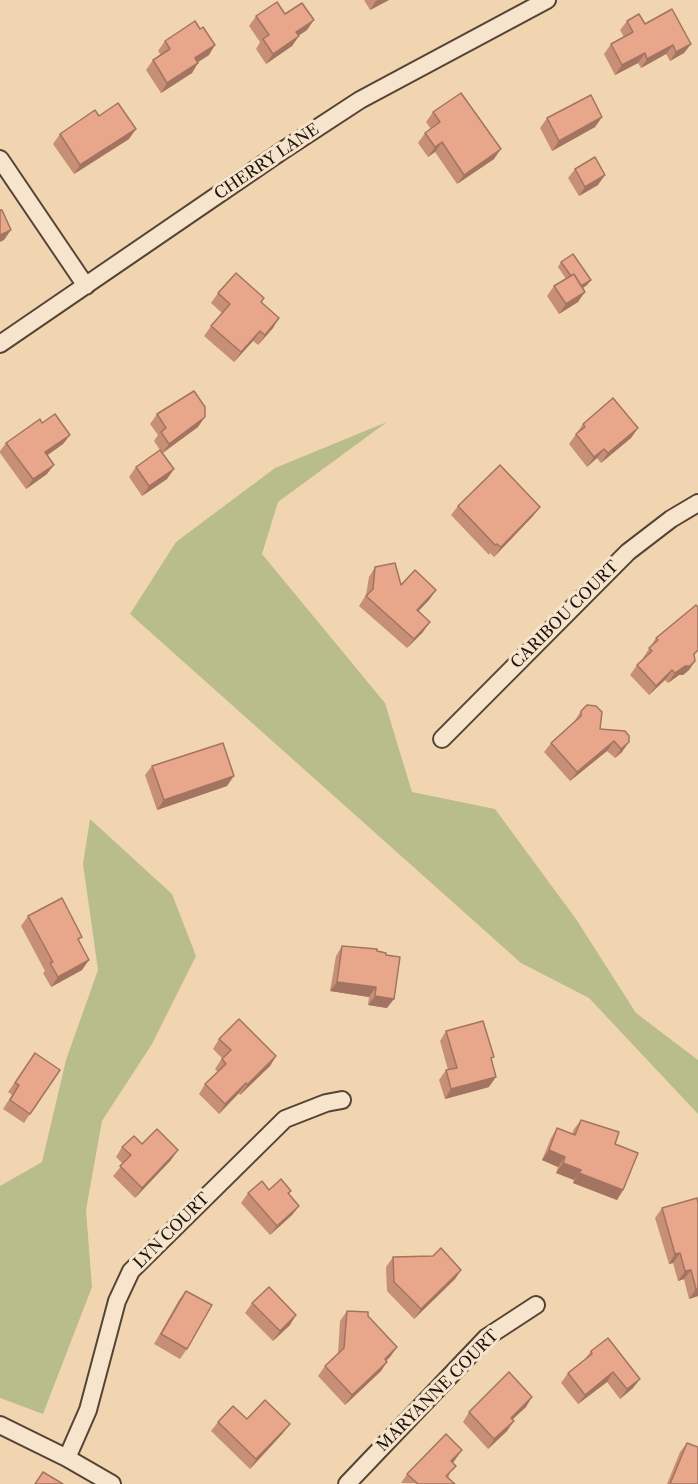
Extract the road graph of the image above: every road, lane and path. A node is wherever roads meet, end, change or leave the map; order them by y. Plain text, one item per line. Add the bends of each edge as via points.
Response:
1 (547, 0) edge
2 (0, 159) edge
3 (86, 286) junction
4 (0, 344) edge
5 (698, 503) edge
6 (442, 739) dead end
7 (342, 1100) dead end
8 (536, 1305) dead end
9 (0, 1425) edge
10 (67, 1458) junction
11 (112, 1484) edge
12 (347, 1484) edge

1 - 3 street, CHERRY LANE via 360,100
2 - 3 street
3 - 4 street, CHERRY LANE
5 - 6 street, CARIBOU COURT via 628,552
7 - 10 street, LYN COURT via 285,1119 131,1271 117,1301 88,1410
8 - 12 street, MARYANNE COURT via 488,1337
9 - 10 street
10 - 11 street

